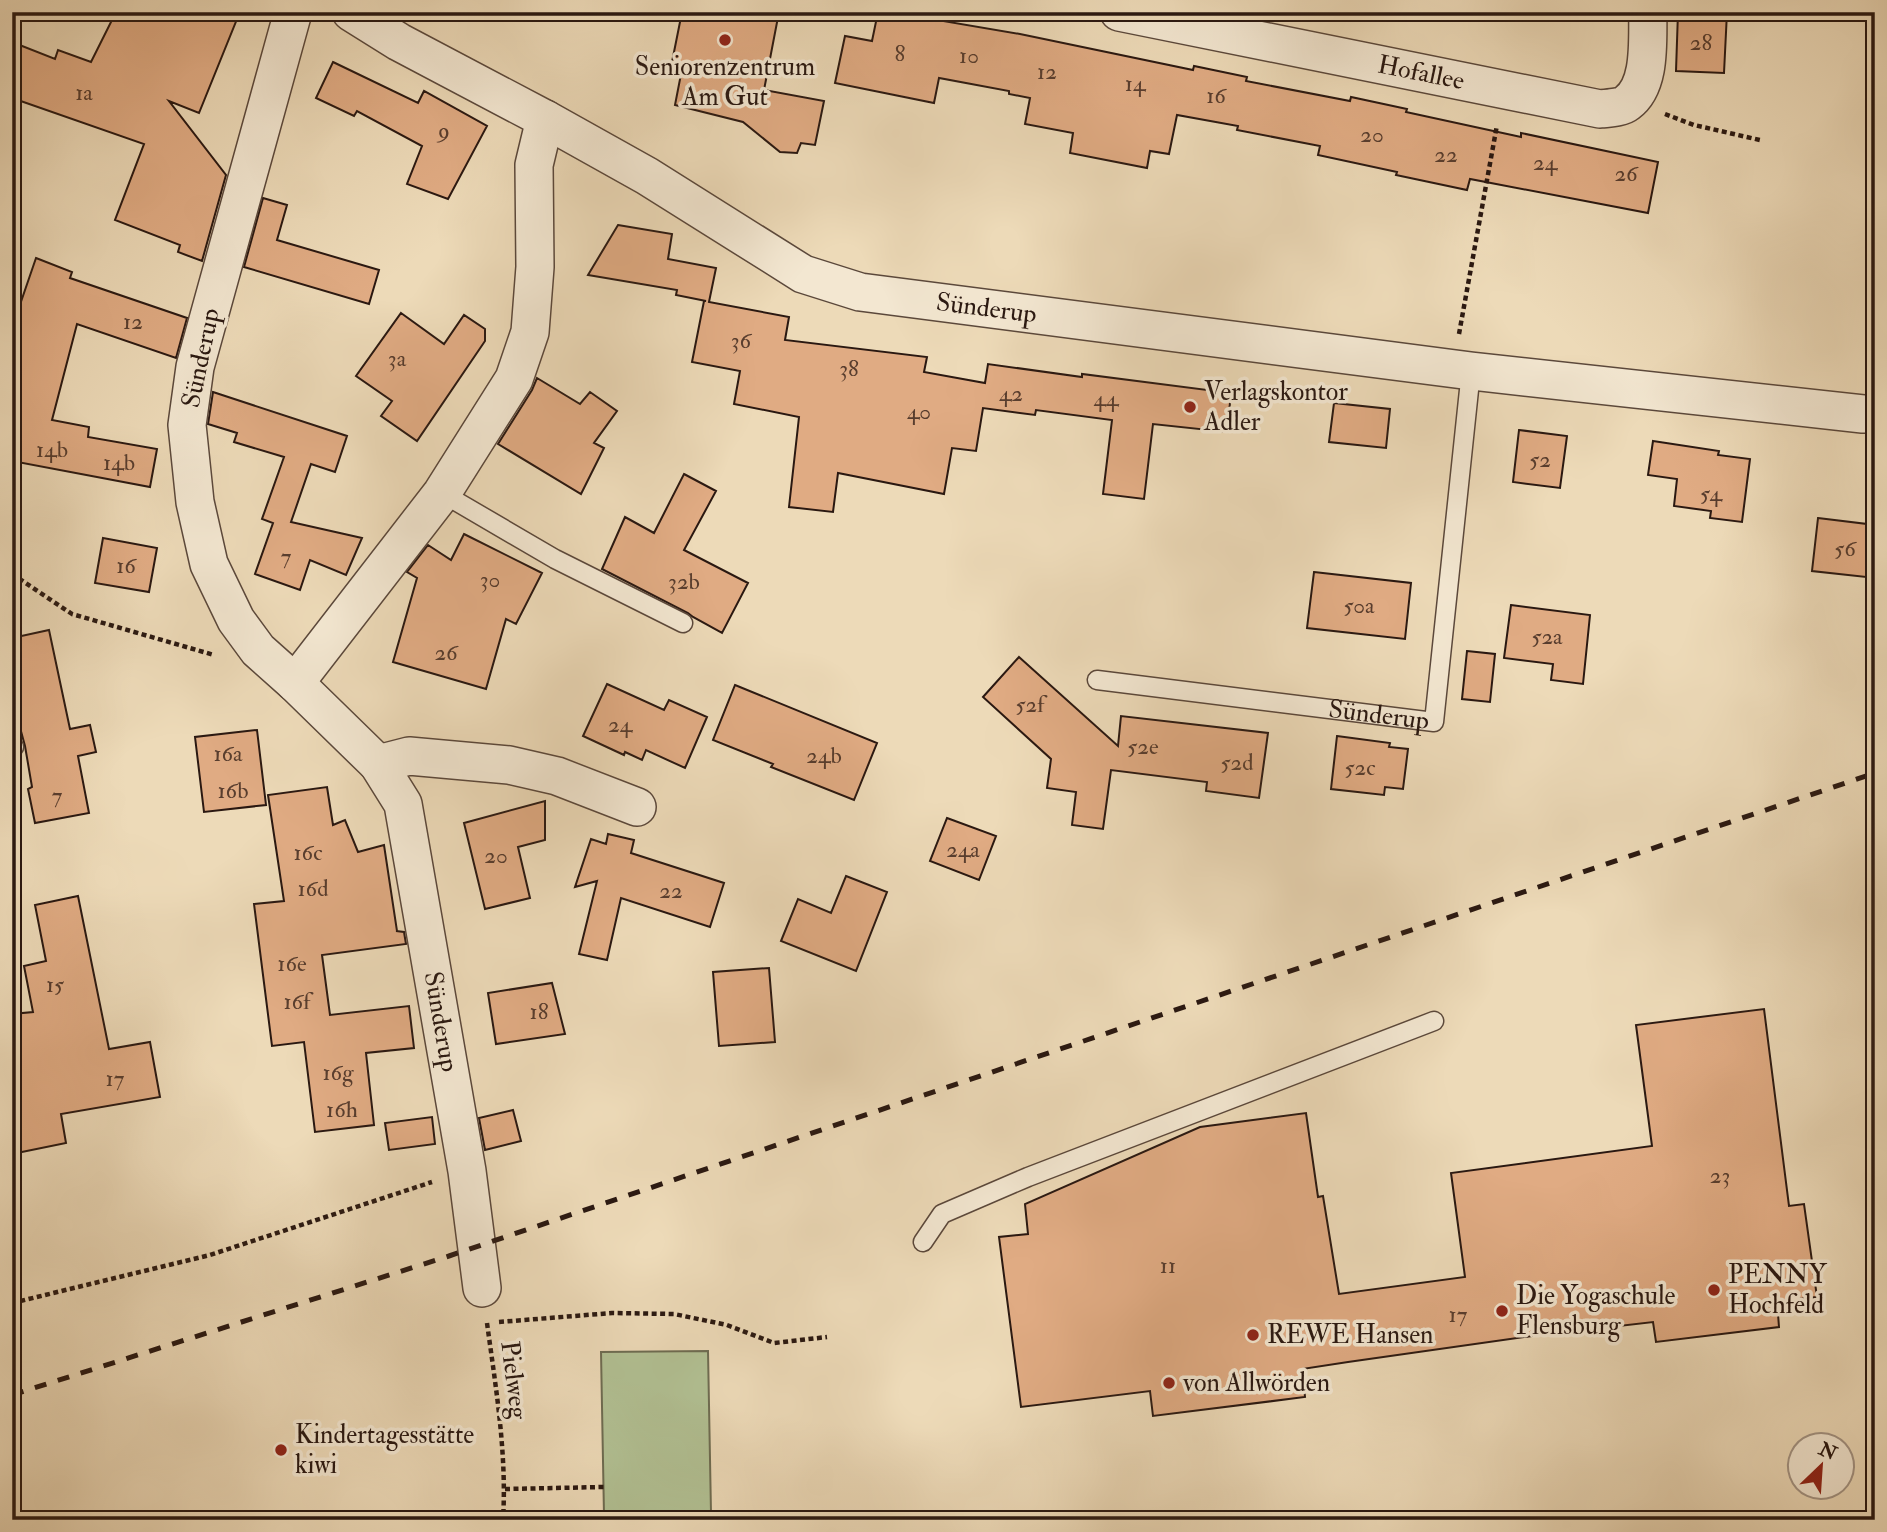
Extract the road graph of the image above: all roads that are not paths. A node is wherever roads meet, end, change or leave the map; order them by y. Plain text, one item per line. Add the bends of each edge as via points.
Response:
1 (293, 12) edge
2 (351, 12) edge
3 (1119, 12) edge
4 (1648, 12) edge
5 (545, 119) junction
6 (1471, 372) junction
7 (1875, 414) edge
8 (442, 493) junction
9 (682, 623) dead end
10 (1097, 680) dead end
11 (295, 683) junction
12 (378, 764) junction
13 (637, 807) dead end
14 (1434, 1021) dead end
15 (923, 1242) dead end
16 (482, 1288) road end

1 - 11 street, Sünderup via 195,367 187,425 194,502 209,564 236,620 258,650
2 - 5 street, Sünderup
3 - 4 street, Hofallee via 1600,109 1625,105 1640,89
5 - 6 street, Sünderup via 647,176 803,274 860,292
5 - 8 street via 534,165 536,267 530,332 514,379
6 - 7 street, Sünderup
6 - 10 lane, Sünderup via 1434,722
8 - 9 lane via 555,559
8 - 11 street
11 - 12 street, Sünderup
12 - 13 street via 409,756 509,765 556,776
12 - 16 street, Sünderup via 403,804 467,1171
14 - 15 lane via 942,1214

